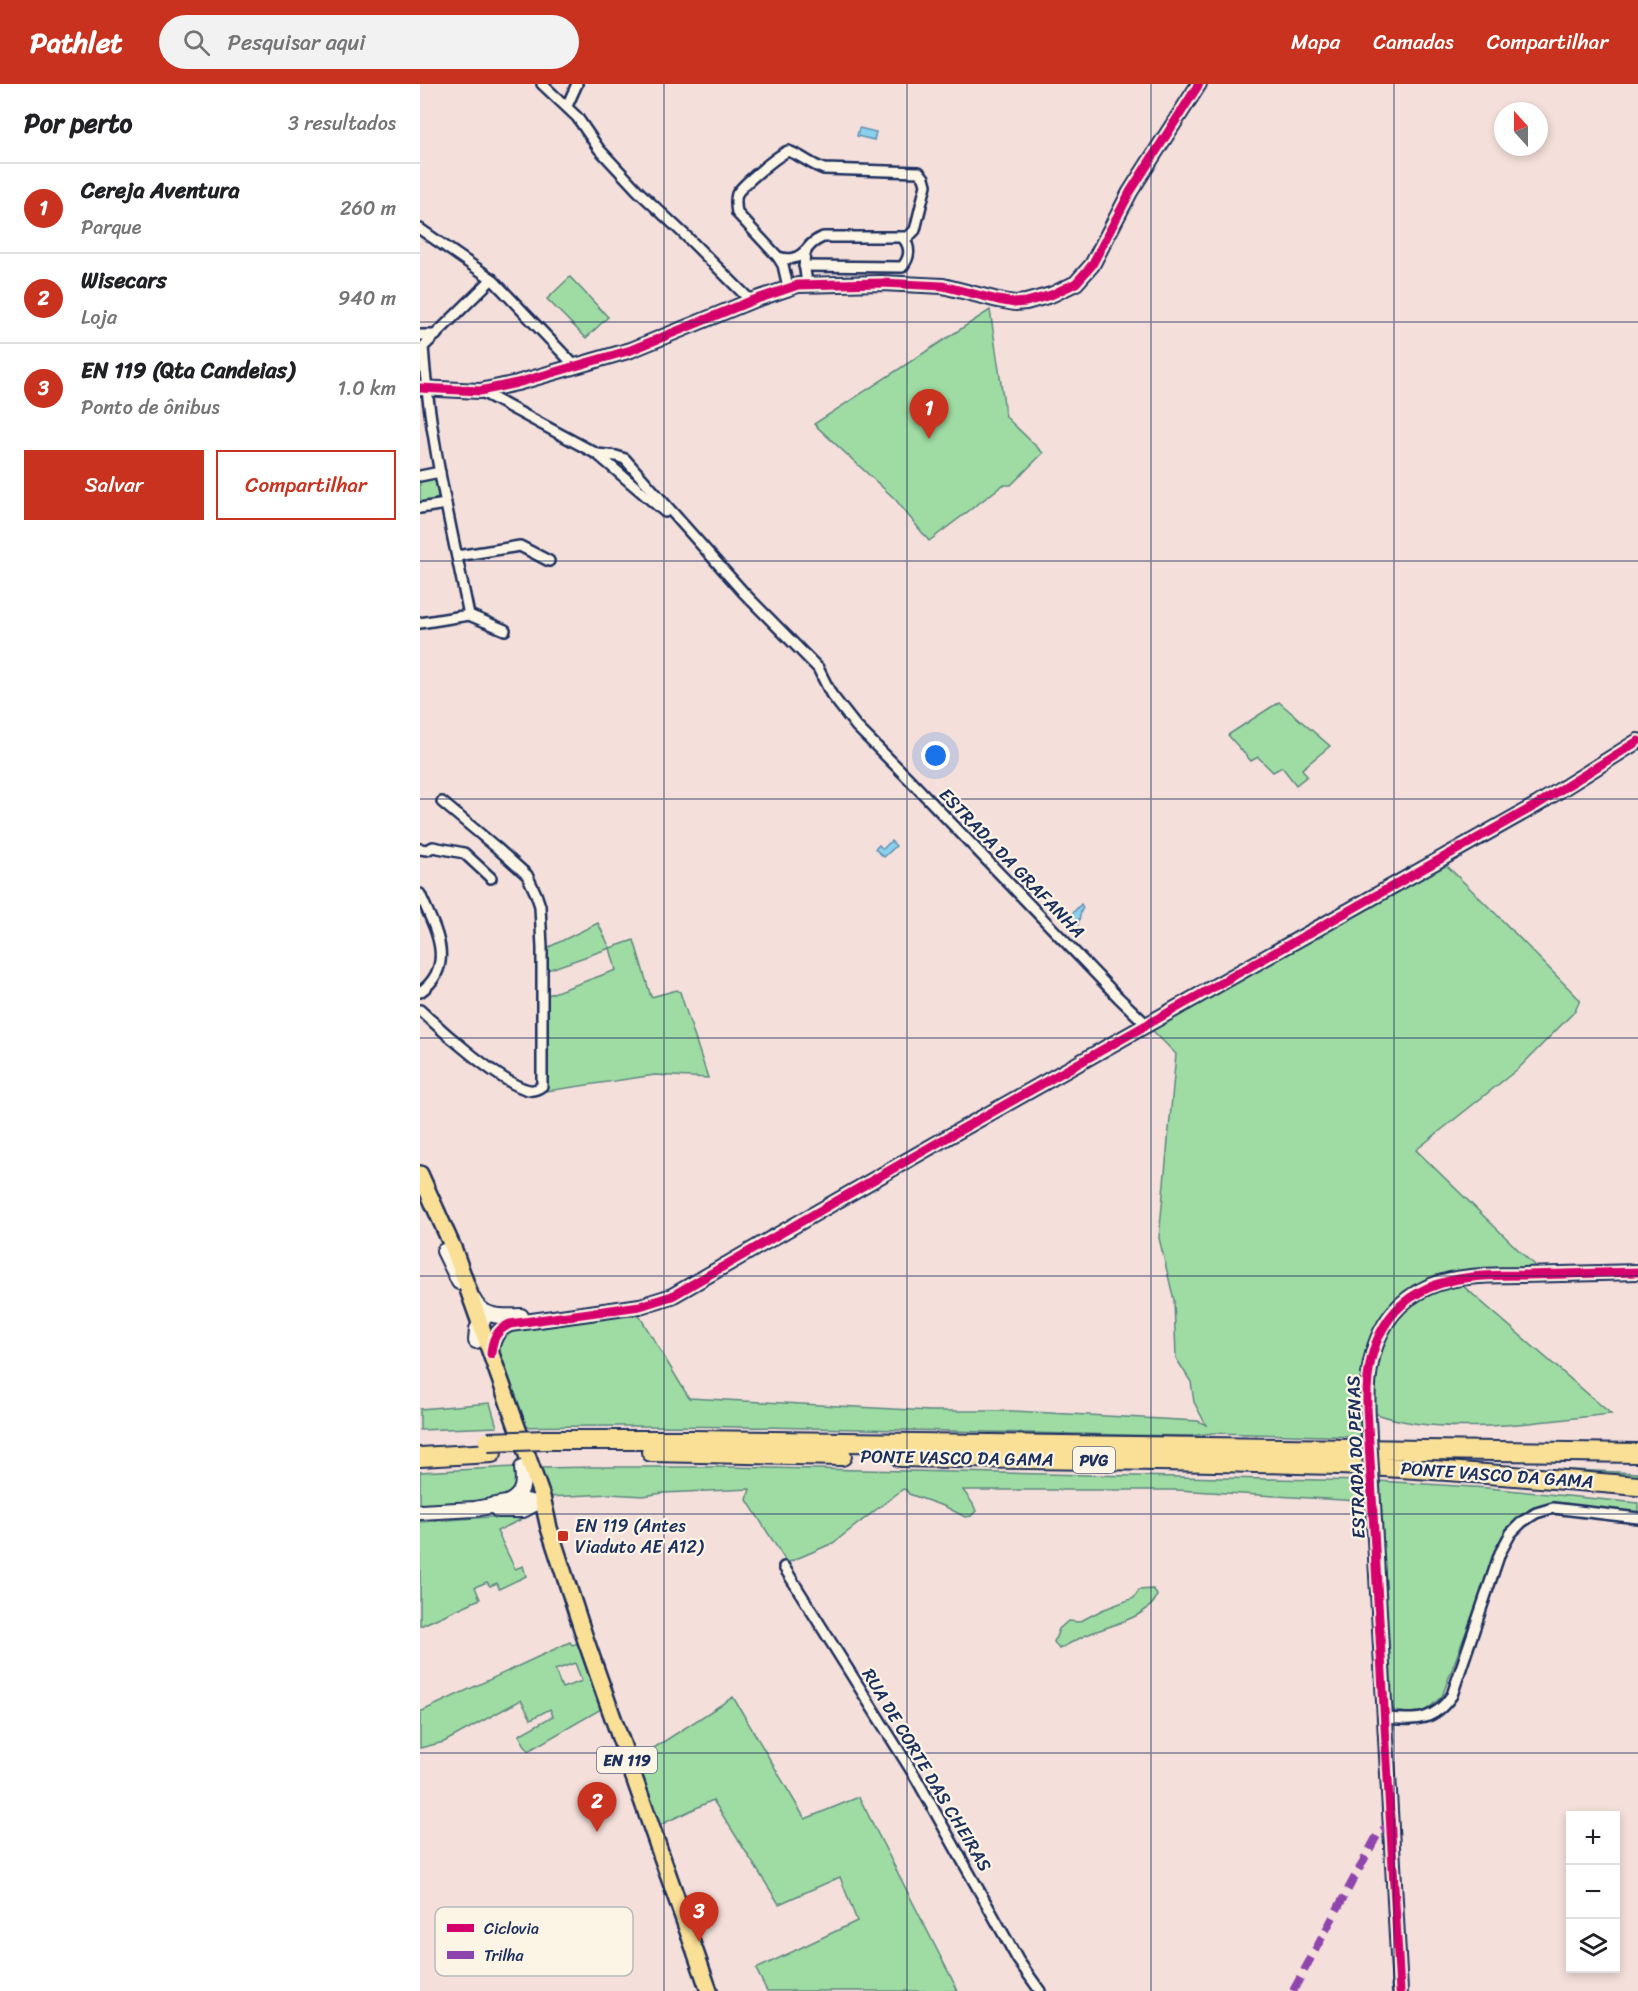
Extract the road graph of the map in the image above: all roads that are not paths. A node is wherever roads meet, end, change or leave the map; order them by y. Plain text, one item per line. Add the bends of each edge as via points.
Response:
1 (542, 84) edge
2 (578, 84) edge
3 (1199, 84) edge
4 (567, 106) junction
5 (420, 229) edge
6 (903, 238) junction
7 (805, 252) junction
8 (778, 257) junction
9 (804, 266) junction
10 (786, 273) junction
11 (492, 279) junction
12 (807, 284) junction
13 (788, 287) junction
14 (751, 301) junction
15 (420, 335) edge
16 (435, 335) junction
17 (575, 366) junction
18 (423, 388) edge
19 (480, 391) junction
20 (597, 454) junction
21 (440, 472) junction
22 (420, 476) edge
23 (446, 504) junction
24 (420, 508) edge
25 (691, 534) junction
26 (457, 556) junction
27 (549, 561) dead end
28 (469, 615) junction
29 (420, 623) edge
30 (505, 630) dead end
31 (1638, 741) edge
32 (441, 802) dead end
33 (420, 849) edge
34 (491, 878) dead end
35 (420, 894) edge
36 (420, 992) edge
37 (420, 1010) edge
38 (1147, 1025) junction
39 (420, 1174) edge
40 (420, 1184) edge
41 (444, 1251) junction
42 (1638, 1272) edge
43 (470, 1295) junction
44 (505, 1320) junction
45 (481, 1323) junction
46 (476, 1341) junction
47 (491, 1354) junction
48 (1638, 1443) edge
49 (420, 1445) edge
50 (548, 1446) junction
51 (490, 1447) junction
52 (1439, 1452) junction
53 (1638, 1453) edge
54 (420, 1457) edge
55 (1638, 1459) edge
56 (522, 1468) junction
57 (1638, 1486) edge
58 (539, 1502) junction
59 (507, 1503) junction
60 (475, 1509) junction
61 (420, 1512) edge
62 (1638, 1518) edge
63 (784, 1567) dead end
64 (1384, 1718) junction
65 (709, 1991) edge
66 (1040, 1991) edge
67 (1400, 1991) edge

1 - 4 street
2 - 4 street
3 - 12 street via 1130,192 1092,265 1076,283 1038,300 1015,303 943,286
4 - 14 street via 599,149 638,191
5 - 11 street
6 - 7 street via 823,237
6 - 8 street via 915,230 926,185 919,172 824,169 788,151 738,193 735,205 737,213
6 - 9 street via 909,247 902,267
7 - 8 street via 794,259
7 - 9 street
8 - 10 street
9 - 10 street via 793,264
9 - 12 street
10 - 13 street
11 - 16 street
11 - 17 street
12 - 13 street
13 - 14 street
14 - 17 street via 631,350
15 - 16 street
16 - 18 street via 423,347
17 - 19 street
18 - 19 street
18 - 21 street
19 - 20 street, ESTRADA DA GRAFANHA
20 - 25 street, ESTRADA DA GRAFANHA
20 - 25 street, ESTRADA DA GRAFANHA via 625,459
21 - 22 street
21 - 23 street
23 - 24 street
23 - 26 street
25 - 38 street, ESTRADA DA GRAFANHA via 818,668 831,694 856,726
26 - 27 street via 520,546
26 - 28 street
28 - 29 street
28 - 30 street
31 - 38 street via 1538,804
32 - 37 street via 527,875 536,894 542,948 542,1086 529,1090 509,1081
33 - 34 street via 434,847 464,853
35 - 36 street via 441,956 437,973
38 - 44 street via 672,1296 640,1306
39 - 43 main road, EN 119
40 - 41 main road, EN 119
41 - 45 street via 472,1315
41 - 46 main road, EN 119
42 - 64 street, ESTRADA DO PENAS, bridge via 1450,1280 1421,1290 1386,1321 1368,1371
43 - 44 street via 480,1310
43 - 45 main road, EN 119
44 - 45 street via 495,1327
44 - 47 street via 495,1336
45 - 46 street
45 - 47 main road, EN 119
46 - 56 main road, EN 119
47 - 58 main road, EN 119
48 - 52 highway, PONTE VASCO DA GAMA / PVG
49 - 51 highway, PONTE VASCO DA GAMA / PVG
50 - 51 highway, PONTE VASCO DA GAMA / PVG, bridge
50 - 52 highway, PONTE VASCO DA GAMA / PVG via 681,1440
50 - 57 highway, PONTE VASCO DA GAMA / PVG via 1272,1463 1471,1472
51 - 54 highway, PONTE VASCO DA GAMA / PVG
52 - 53 highway, PONTE VASCO DA GAMA / PVG
52 - 55 highway, PONTE VASCO DA GAMA / PVG
56 - 58 main road, EN 119
56 - 59 street via 522,1491
58 - 59 street
58 - 60 street via 524,1510
58 - 65 main road, EN 119
59 - 60 street
60 - 61 street
62 - 64 street via 1553,1508 1522,1522 1500,1553 1452,1695 1432,1715 1420,1719
63 - 66 street, RUA DE CORTE DAS CHEIRAS via 916,1778 1018,1960
64 - 67 street, ESTRADA DO PENAS

